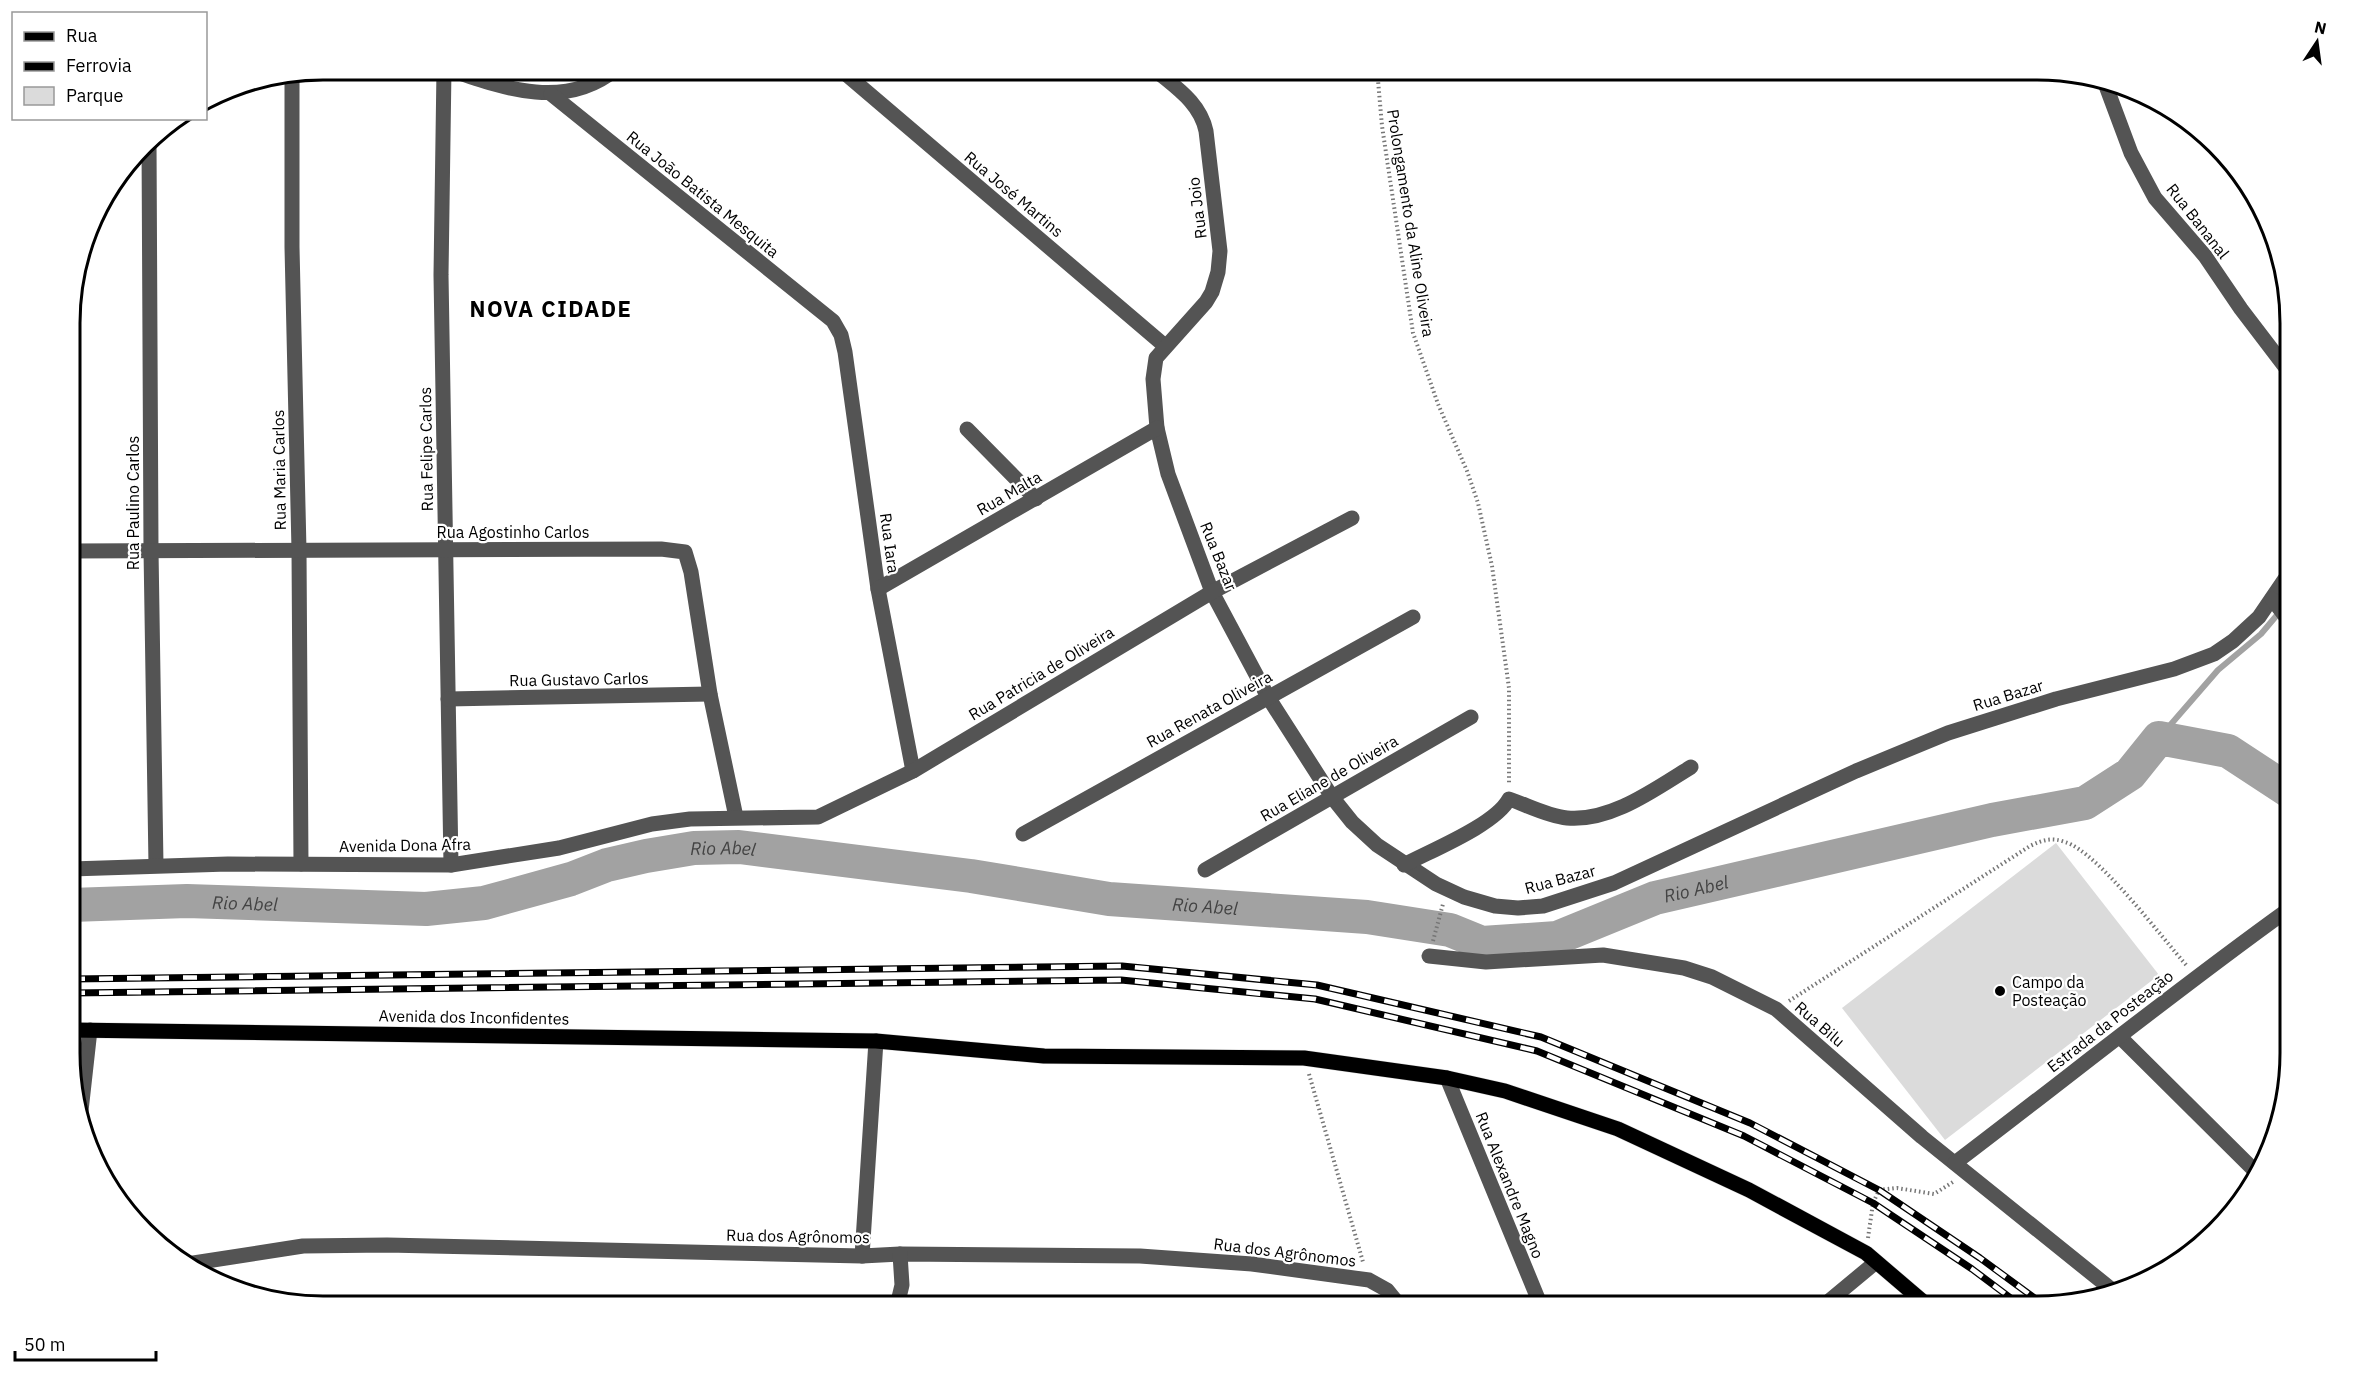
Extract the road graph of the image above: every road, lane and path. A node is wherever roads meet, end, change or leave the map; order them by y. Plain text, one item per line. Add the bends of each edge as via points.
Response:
1 (446, 80) edge
2 (483, 80) edge
3 (601, 80) edge
4 (853, 80) edge
5 (1167, 80) edge
6 (1378, 80) edge
7 (292, 82) edge
8 (2108, 90) edge
9 (550, 94) junction
10 (149, 153) edge
11 (833, 321) joint
12 (1165, 346) junction
13 (2280, 360) edge
14 (1157, 428) junction
15 (967, 429) dead end
16 (1036, 499) junction
17 (1352, 518) dead end
18 (151, 550) junction
19 (299, 550) junction
20 (445, 550) junction
21 (80, 551) edge
22 (878, 589) junction
23 (1212, 592) junction
24 (2280, 594) edge
25 (2276, 603) junction
26 (2280, 609) edge
27 (1413, 617) dead end
28 (710, 694) junction
29 (1269, 697) junction
30 (448, 699) junction
31 (1471, 717) dead end
32 (1691, 768) dead end
33 (913, 771) junction
34 (1332, 797) junction
35 (1509, 799) junction
36 (736, 817) junction
37 (1023, 834) dead end
38 (300, 864) junction
39 (156, 865) junction
40 (451, 865) junction
41 (1404, 865) junction
42 (80, 869) edge
43 (1205, 870) dead end
44 (1441, 912) dead end
45 (2280, 915) edge
46 (1431, 949) joint
47 (2196, 976) junction
48 (1776, 1009) junction
49 (80, 1030) edge
50 (90, 1030) junction
51 (2121, 1038) junction
52 (876, 1041) junction
53 (1305, 1058) junction
54 (1446, 1078) junction
55 (83, 1092) edge
56 (2251, 1167) edge
57 (1961, 1168) junction
58 (900, 1254) junction
59 (862, 1256) junction
60 (1871, 1258) junction
61 (198, 1261) edge
62 (1368, 1280) junction
63 (2106, 1285) edge
64 (900, 1296) edge
65 (1391, 1296) edge
66 (1537, 1296) edge
67 (1833, 1296) edge
68 (1917, 1296) edge

1 - 20 street, Rua Felipe Carlos via 441,275
2 - 9 street
3 - 9 street via 577,90
4 - 12 street, Rua José Martins
5 - 12 street, Rua Joio via 1201,113 1220,250 1212,292
6 - 35 path, Prolongamento da Aline Oliveira via 1413,333 1478,502 1492,566 1509,688
7 - 19 street, Rua Maria Carlos
8 - 13 street, Rua Bananal via 2155,198 2205,256
9 - 11 street, Rua João Batista Mesquita
10 - 18 street, Rua Paulino Carlos
11 - 22 street, Rua Iara via 845,352
12 - 14 street, Rua Bazar via 1153,369
14 - 16 street, Rua Malta
14 - 23 street, Rua Bazar via 1168,474
15 - 16 street
16 - 22 street, Rua Malta
17 - 23 street, Rua Patricia de Oliveira
18 - 19 street, Rua Agostinho Carlos
18 - 21 street, Rua Agostinho Carlos
18 - 39 street, Rua Paulino Carlos
19 - 20 street, Rua Agostinho Carlos
19 - 38 street, Rua Maria Carlos
20 - 28 street, Rua Agostinho Carlos via 685,552
20 - 30 street, Rua Felipe Carlos
22 - 33 street, Rua Iara
23 - 29 street, Rua Bazar
23 - 33 street, Rua Patricia de Oliveira
24 - 25 street, Rua Bazar
25 - 26 street
25 - 41 street, Rua Bazar via 2214,654 1948,734 1856,771 1614,883 1543,906 1495,906 1464,897
27 - 29 street, Rua Renata Oliveira
28 - 30 street, Rua Gustavo Carlos
28 - 36 street, Rua Agostinho Carlos
29 - 34 street, Rua Bazar
29 - 37 street, Rua Renata Oliveira
30 - 40 street, Rua Felipe Carlos
31 - 34 street, Rua Eliane de Oliveira
32 - 35 street via 1609,812 1580,817 1556,816
33 - 36 street, Rua Patricia de Oliveira via 818,817
34 - 41 street, Rua Bazar via 1352,822
34 - 43 street, Rua Eliane de Oliveira
35 - 41 street via 1504,809 1489,820
36 - 40 street, Avenida Dona Afra via 652,825 559,848
38 - 39 street, Avenida Dona Afra
38 - 40 street, Avenida Dona Afra
39 - 42 street, Avenida Dona Afra
44 - 46 path
45 - 47 street, Estrada da Posteação
46 - 48 street, Rua Bilu via 1486,962 1593,955 1630,958 1712,977
47 - 48 path via 2103,868 2077,847 2051,839 2030,846
47 - 51 street, Estrada da Posteação
48 - 57 street, Rua Bilu
49 - 50 main road, Avenida dos Inconfidentes
50 - 52 main road, Avenida dos Inconfidentes
50 - 55 street
51 - 56 street
51 - 57 street, Estrada da Posteação
52 - 53 main road, Avenida dos Inconfidentes via 1044,1056
52 - 59 street
53 - 54 main road, Avenida dos Inconfidentes
53 - 62 path
54 - 60 main road, Avenida dos Inconfidentes via 1505,1091 1618,1129 1749,1190
54 - 66 street, Rua Alexandre Magno
57 - 60 path via 1934,1194 1897,1188 1879,1190 1873,1203
57 - 63 street, Rua Bilu
58 - 59 street, Rua dos Agrônomos
58 - 62 street, Rua dos Agrônomos via 1140,1256 1252,1264
58 - 64 street
59 - 61 street, Rua dos Agrônomos via 387,1245 303,1246
60 - 67 street
60 - 68 main road
62 - 65 street, Rua dos Agrônomos

